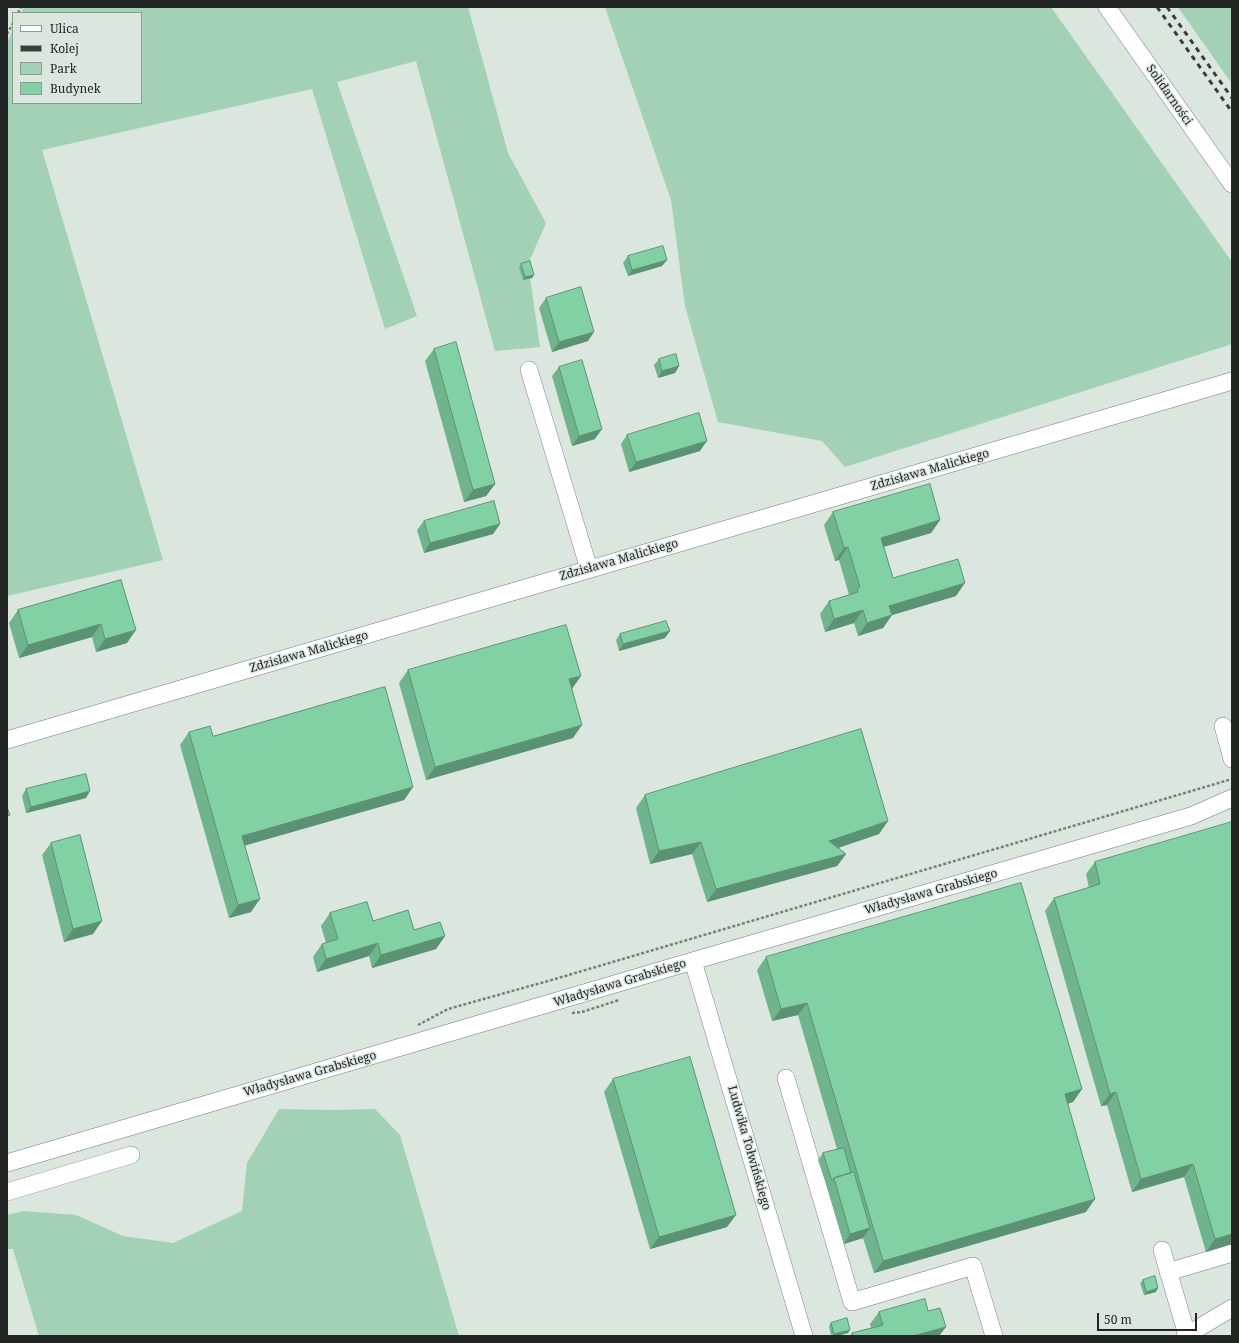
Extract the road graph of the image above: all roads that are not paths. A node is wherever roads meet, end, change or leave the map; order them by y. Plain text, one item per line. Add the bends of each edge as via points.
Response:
1 (1107, 7) edge
2 (1232, 184) edge
3 (529, 370) dead end
4 (1232, 381) edge
5 (589, 569) junction
6 (1223, 726) dead end
7 (7, 740) edge
8 (1232, 758) edge
9 (1232, 798) edge
10 (693, 961) junction
11 (786, 1078) dead end
12 (131, 1155) dead end
13 (7, 1163) edge
14 (7, 1192) edge
15 (1162, 1250) dead end
16 (1232, 1253) edge
17 (1168, 1272) junction
18 (1232, 1308) edge
19 (804, 1336) edge
20 (994, 1336) edge
21 (1186, 1336) edge

1 - 2 street, Solidarności
3 - 5 street
4 - 5 street, Zdzisława Malickiego
5 - 7 street, Zdzisława Malickiego
6 - 8 street
9 - 10 street, Władysława Grabskiego via 1191,816
10 - 13 street, Władysława Grabskiego
10 - 19 street, Ludwika Tołwińskiego
11 - 20 street via 852,1302 974,1266
12 - 14 street
15 - 17 street
16 - 17 street
17 - 21 street
18 - 21 street

